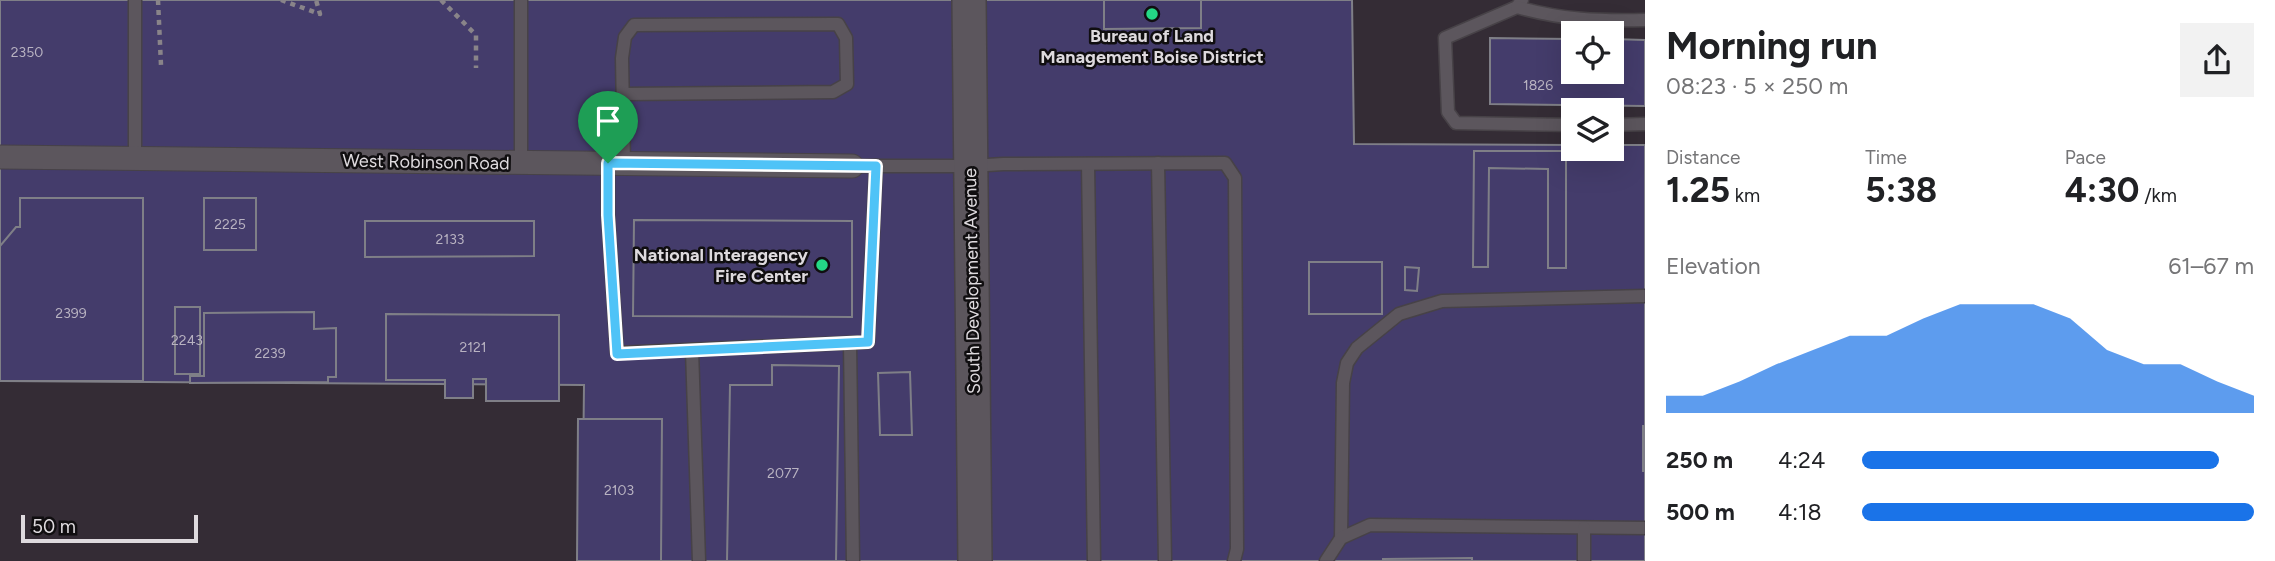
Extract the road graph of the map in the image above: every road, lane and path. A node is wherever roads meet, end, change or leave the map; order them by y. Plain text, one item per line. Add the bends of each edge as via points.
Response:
1 (135, 0) edge
2 (158, 0) edge
3 (281, 0) edge
4 (316, 0) edge
5 (441, 0) edge
6 (521, 0) edge
7 (969, 0) edge
8 (1519, 3) edge
9 (1645, 20) edge
10 (161, 65) dead end
11 (476, 68) dead end
12 (622, 94) junction
13 (1645, 124) edge
14 (1561, 125) edge
15 (1624, 125) edge
16 (0, 157) edge
17 (135, 159) junction
18 (521, 162) junction
19 (616, 163) junction
20 (1157, 163) junction
21 (1088, 164) junction
22 (852, 166) joint
23 (876, 166) junction
24 (971, 166) junction
25 (1645, 296) edge
26 (850, 343) junction
27 (692, 350) junction
28 (1584, 528) junction
29 (1645, 528) edge
30 (1341, 538) junction
31 (699, 561) edge
32 (853, 561) edge
33 (975, 561) edge
34 (1094, 561) edge
35 (1165, 561) edge
36 (1234, 561) edge
37 (1326, 561) edge
38 (1584, 561) edge

1 - 17 lane
2 - 10 path
3 - 4 path via 320,14
5 - 11 path via 476,36
6 - 18 lane
7 - 24 street, South Development Avenue
8 - 9 lane via 1552,17
8 - 14 lane via 1446,38 1448,111 1456,122
12 - 12 lane via 625,37 634,25 838,24 846,38 847,83 833,92
12 - 19 lane
13 - 15 lane
16 - 17 street, West Robinson Road
17 - 18 street, West Robinson Road
18 - 19 street, West Robinson Road
19 - 22 street, West Robinson Road
19 - 27 lane via 608,215 617,354
20 - 21 lane
20 - 35 lane
20 - 36 lane via 1225,163 1235,178
21 - 24 lane
21 - 34 lane
22 - 23 lane
23 - 24 lane
23 - 26 lane via 868,342
24 - 33 street, South Development Avenue
25 - 30 lane via 1442,301 1399,314 1357,348 1347,363
26 - 27 lane
26 - 32 lane
27 - 31 lane
28 - 29 lane
28 - 30 lane via 1370,524
28 - 38 lane
30 - 37 lane

